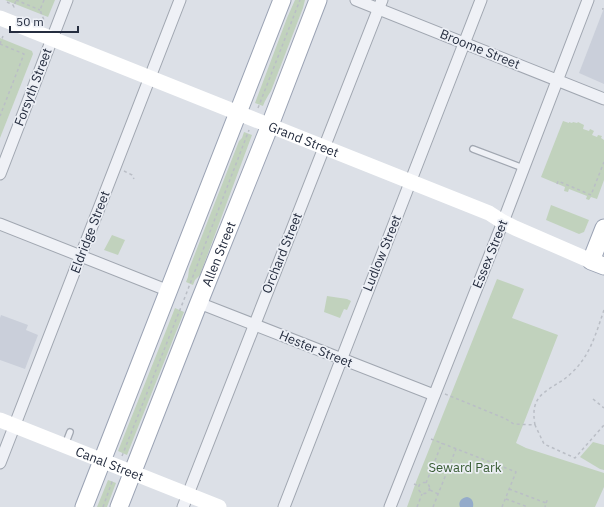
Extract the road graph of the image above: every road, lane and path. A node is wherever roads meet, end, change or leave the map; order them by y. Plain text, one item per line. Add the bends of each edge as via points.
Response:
1 (16, 0) edge
2 (44, 0) edge
3 (67, 0) edge
4 (180, 0) edge
5 (282, 0) edge
6 (300, 0) edge
7 (318, 0) edge
8 (356, 0) edge
9 (482, 0) edge
10 (588, 0) edge
11 (7, 2) dead end
12 (380, 4) edge
13 (40, 10) junction
14 (0, 18) edge
15 (44, 20) dead end
16 (3, 36) dead end
17 (52, 38) junction
18 (465, 43) junction
19 (0, 44) edge
20 (150, 78) junction
21 (558, 80) junction
22 (604, 99) edge
23 (258, 108) dead end
24 (238, 112) junction
25 (0, 116) edge
26 (270, 125) junction
27 (249, 130) dead end
28 (324, 147) junction
29 (473, 149) dead end
30 (604, 162) edge
31 (523, 168) junction
32 (122, 171) dead end
33 (0, 174) edge
34 (134, 179) dead end
35 (411, 181) junction
36 (557, 184) dead end
37 (503, 222) junction
38 (0, 224) edge
39 (604, 228) edge
40 (81, 256) junction
41 (598, 263) edge
42 (169, 291) junction
43 (199, 303) junction
44 (604, 310) edge
45 (254, 324) junction
46 (341, 359) junction
47 (439, 395) junction
48 (593, 399) dead end
49 (604, 408) edge
50 (0, 420) edge
51 (535, 425) junction
52 (604, 425) edge
53 (14, 426) junction
54 (70, 432) dead end
55 (431, 439) dead end
56 (442, 443) junction
57 (65, 446) junction
58 (456, 449) junction
59 (118, 453) dead end
60 (123, 455) junction
61 (127, 456) dead end
62 (102, 461) junction
63 (0, 463) edge
64 (132, 473) junction
65 (114, 478) dead end
66 (426, 483) junction
67 (414, 484) dead end
68 (419, 486) junction
69 (430, 490) junction
70 (509, 490) junction
71 (422, 494) junction
72 (438, 494) junction
73 (506, 498) junction
74 (548, 498) dead end
75 (186, 501) edge
76 (546, 503) junction
77 (84, 507) edge
78 (103, 507) edge
79 (119, 507) edge
80 (219, 507) edge
81 (284, 507) edge
82 (390, 507) edge
83 (417, 507) edge
84 (433, 507) edge
85 (502, 507) edge
86 (528, 507) edge
87 (545, 507) edge

1 - 11 path via 14,7
1 - 13 path
2 - 13 path
3 - 17 street, Forsyth Street
4 - 20 street, Eldridge Street
5 - 24 main road
6 - 23 path
7 - 26 main road, Allen Street
8 - 12 street, Broome Street
9 - 18 street, Ludlow Street
10 - 21 street, Essex Street
12 - 18 street, Broome Street
12 - 28 street, Orchard Street
13 - 15 path
14 - 17 main road, Grand Street
16 - 19 path
17 - 20 main road, Grand Street
17 - 33 street, Forsyth Street
18 - 21 street, Broome Street
18 - 35 street, Ludlow Street
19 - 25 path via 24,54
20 - 24 main road, Grand Street
20 - 40 street, Eldridge Street
21 - 22 street, Broome Street
21 - 31 street, Essex Street
24 - 26 main road, Grand Street
24 - 42 main road
26 - 28 main road, Grand Street
26 - 43 main road, Allen Street
27 - 60 path, Allen Street
28 - 35 main road, Grand Street
28 - 45 street, Orchard Street
29 - 31 lane
30 - 36 path via 591,195 558,181
31 - 37 street, Essex Street
32 - 34 path via 132,174
35 - 37 main road, Grand Street via 490,213
35 - 46 street, Ludlow Street
37 - 41 main road, Grand Street
37 - 47 street, Essex Street
38 - 40 street
39 - 41 main road
40 - 42 street
40 - 53 street, Eldridge Street
42 - 62 main road
43 - 45 street, Hester Street
43 - 64 main road, Allen Street
44 - 51 path via 582,362 564,379 543,392 537,400 533,417
45 - 46 street, Hester Street
45 - 75 street, Orchard Street
46 - 47 street, Hester Street
46 - 81 street, Ludlow Street
47 - 51 path via 514,424
47 - 82 street, Essex Street
48 - 49 path
50 - 53 main road, Canal Street
51 - 52 path via 544,444 576,458
53 - 57 main road, Canal Street
53 - 63 street, Eldridge Street
54 - 57 lane
55 - 56 path
56 - 58 path
56 - 66 path
57 - 62 main road, Canal Street
58 - 70 path via 516,472
58 - 72 path
59 - 60 path
60 - 61 path
62 - 64 main road, Canal Street
62 - 77 main road
64 - 75 main road, Canal Street
64 - 79 main road, Allen Street
65 - 78 path
66 - 68 path
66 - 69 path
67 - 68 path
68 - 71 path
69 - 71 path via 427,494
69 - 72 path
70 - 73 path
70 - 76 path
71 - 83 path
72 - 84 path
73 - 85 path
73 - 86 path
74 - 76 path
75 - 80 main road, Canal Street
76 - 87 path

